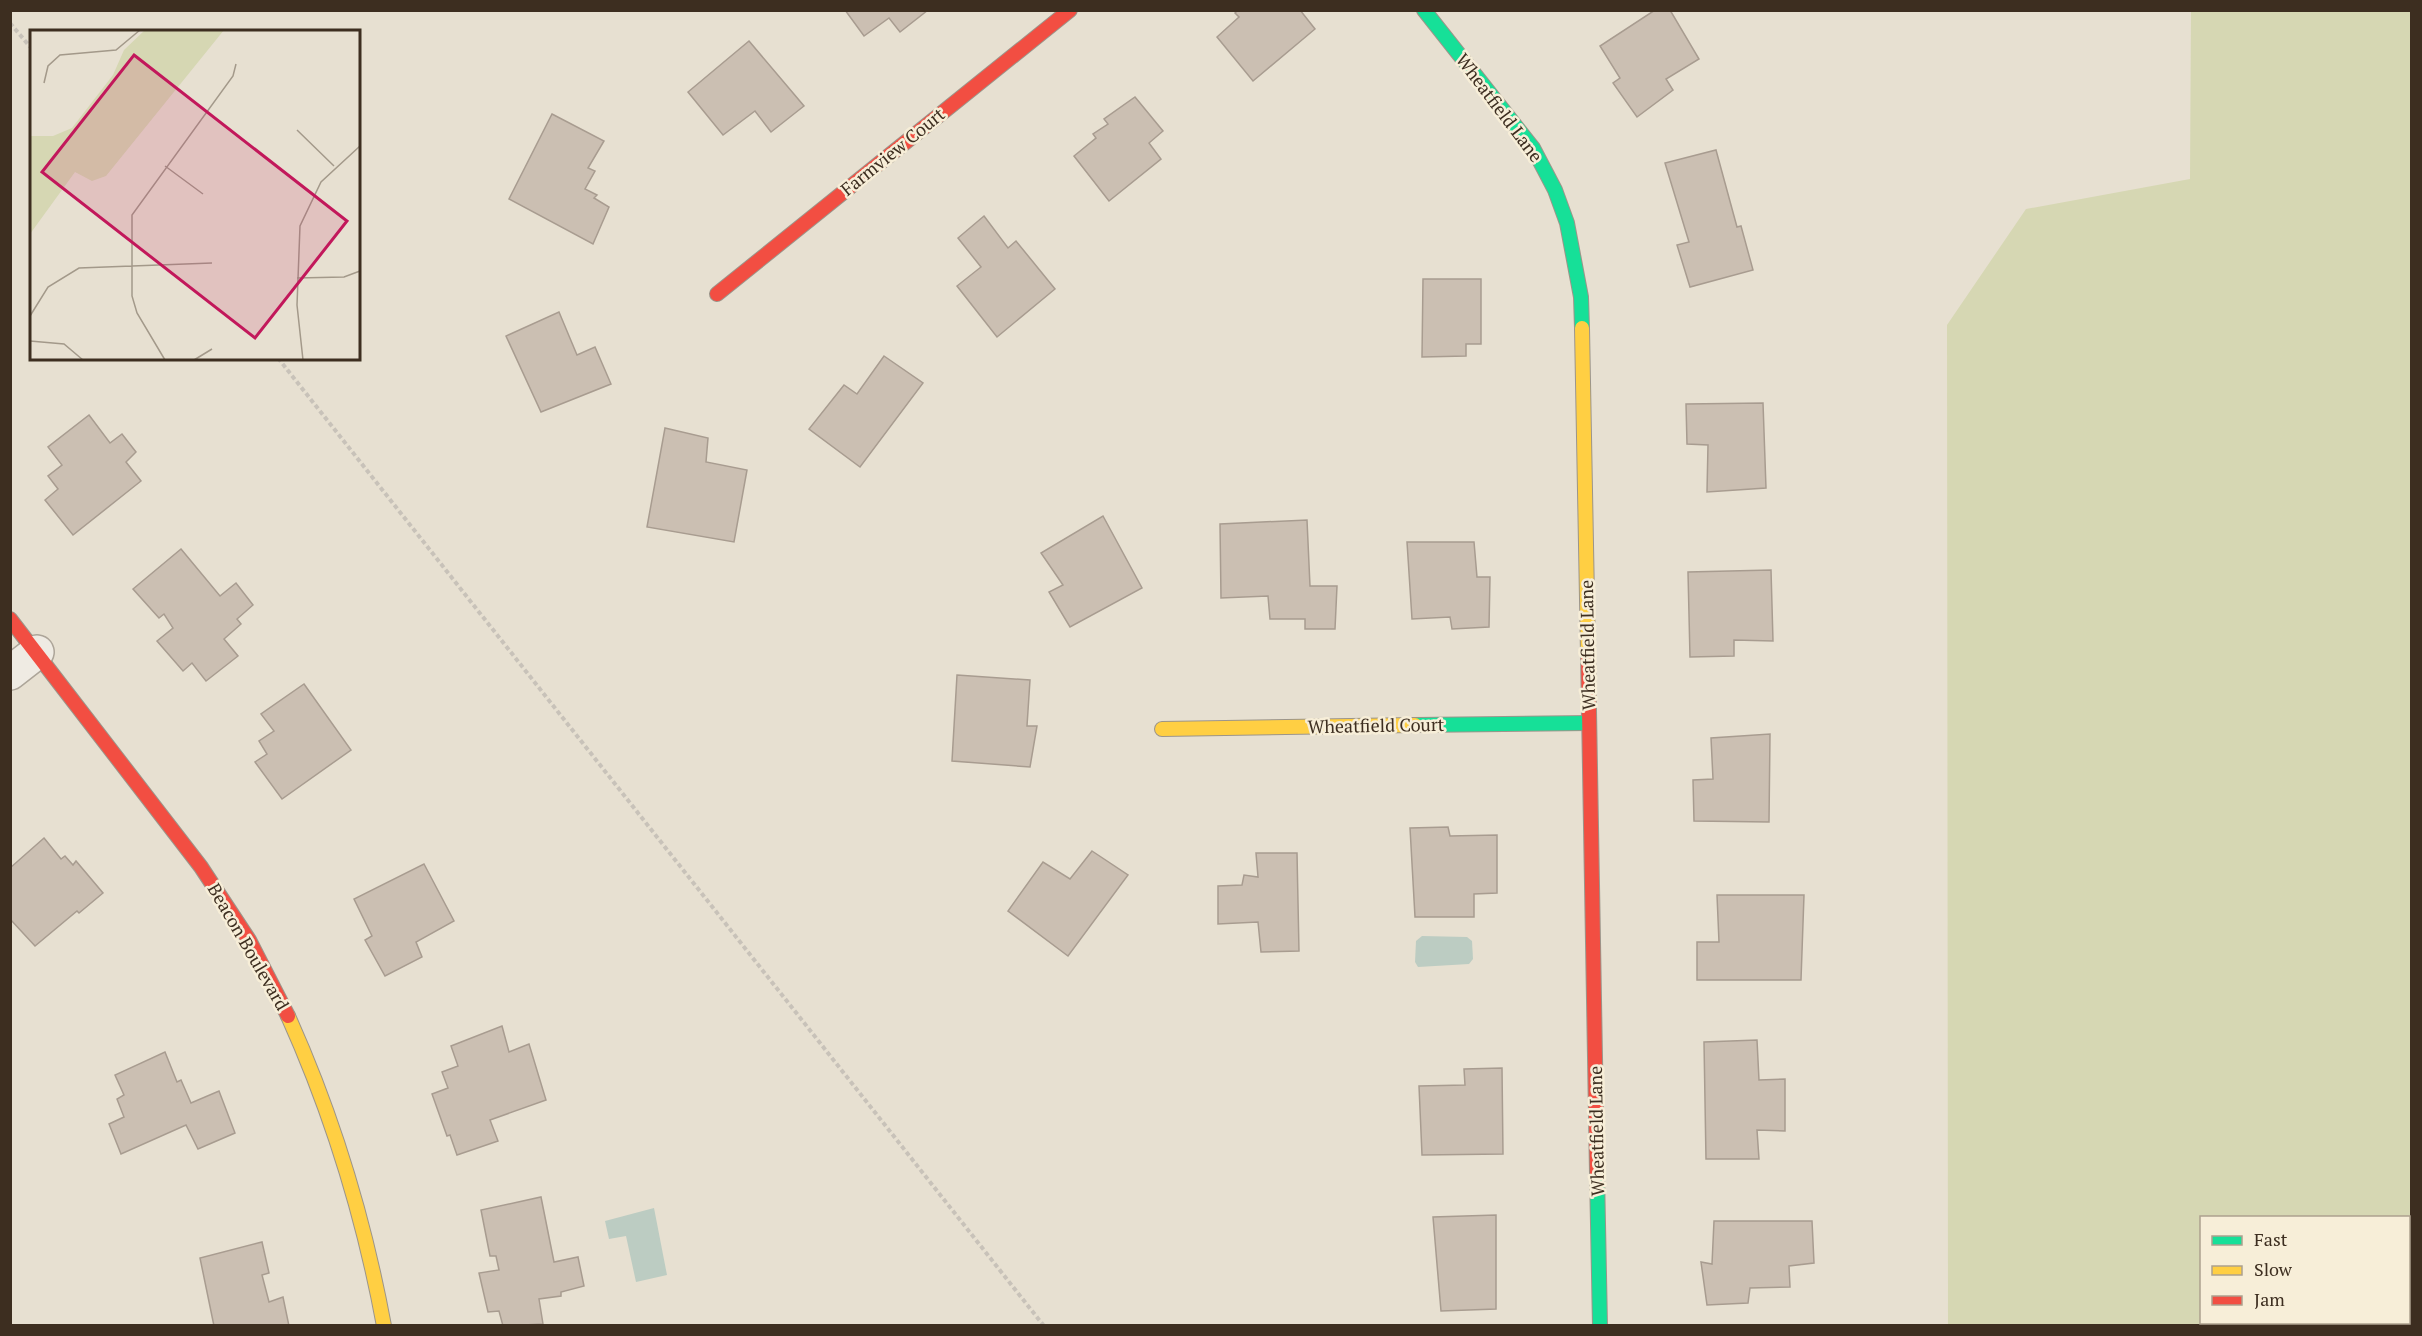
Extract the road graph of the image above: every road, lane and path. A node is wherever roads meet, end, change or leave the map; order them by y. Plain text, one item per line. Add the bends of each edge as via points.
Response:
1 (1070, 10) edge
2 (1424, 10) edge
3 (10, 23) edge
4 (30, 47) edge
5 (717, 294) dead end
6 (280, 360) edge
7 (10, 619) edge
8 (37, 652) junction
9 (10, 673) edge
10 (1589, 723) junction
11 (1162, 729) dead end
12 (384, 1326) edge
13 (1044, 1326) edge
14 (1600, 1326) edge

1 - 5 street, Farmview Court
2 - 10 street, Wheatfield Lane via 1533,148 1567,222 1581,297
3 - 4 path
6 - 13 path
7 - 8 street, Beacon Boulevard
8 - 9 street
8 - 12 street, Beacon Boulevard via 186,846 263,966 332,1120 356,1200
10 - 11 street, Wheatfield Court
10 - 14 street, Wheatfield Lane

